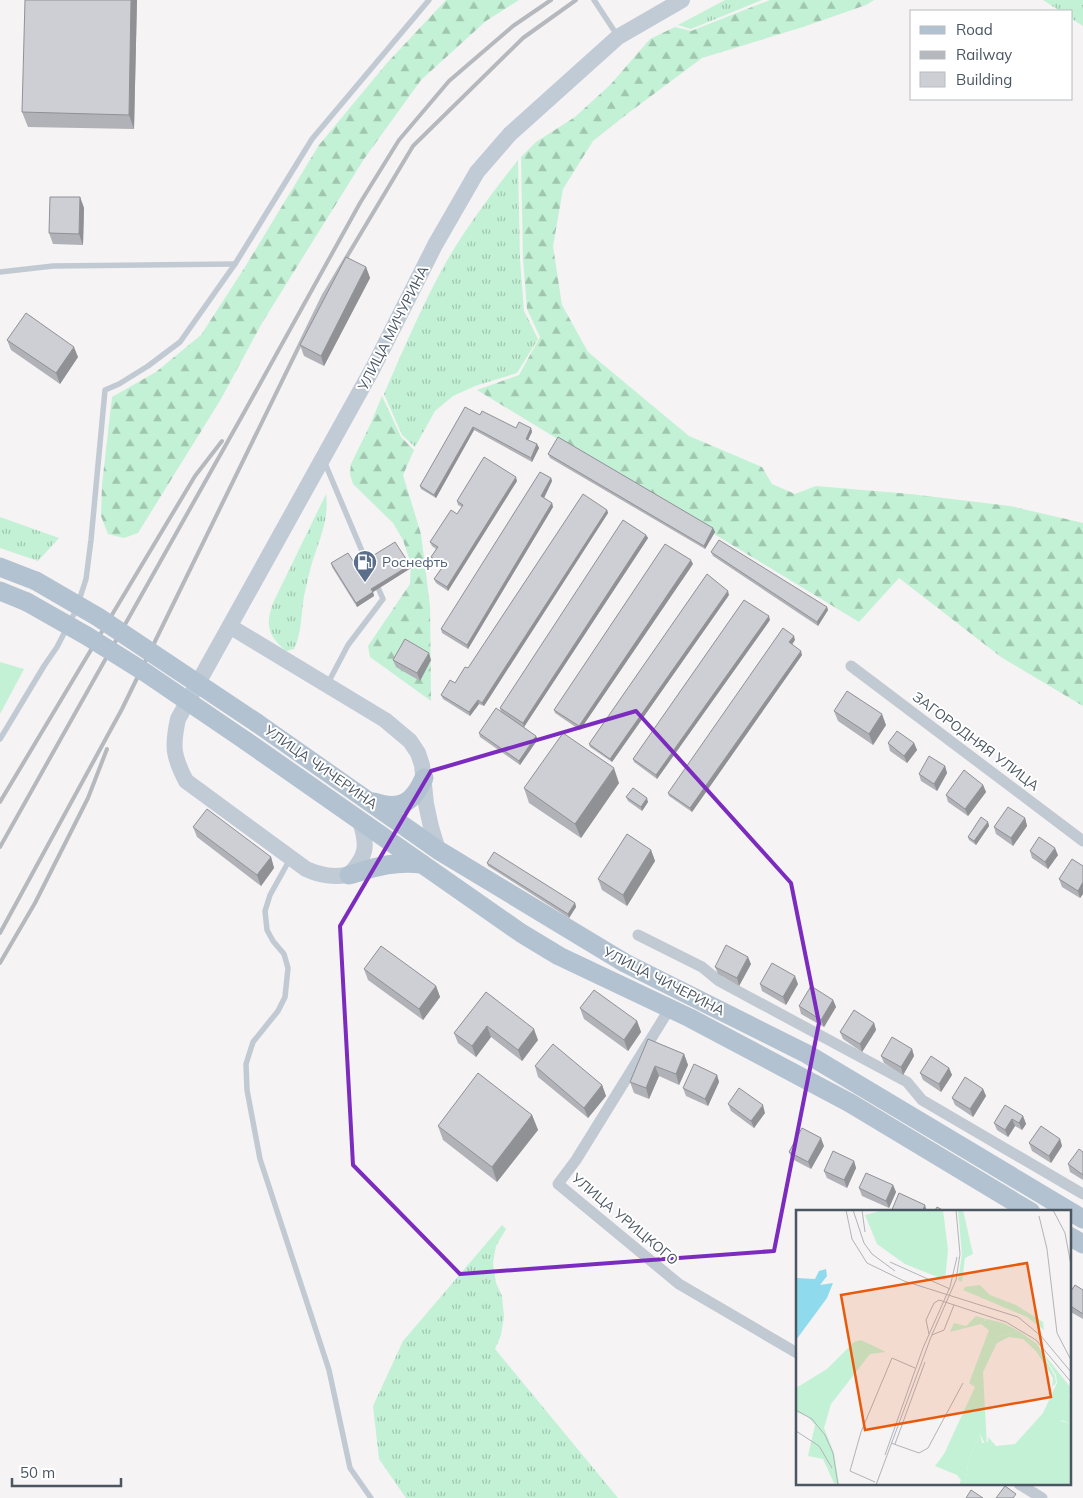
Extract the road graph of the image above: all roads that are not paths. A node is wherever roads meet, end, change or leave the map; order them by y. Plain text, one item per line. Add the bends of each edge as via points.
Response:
1 (429, 0) edge
2 (594, 0) edge
3 (682, 0) edge
4 (618, 37) junction
5 (235, 264) junction
6 (0, 272) edge
7 (323, 459) junction
8 (0, 566) edge
9 (0, 591) edge
10 (230, 627) junction
11 (851, 666) dead end
12 (327, 685) junction
13 (0, 739) edge
14 (424, 778) junction
15 (370, 801) junction
16 (360, 821) junction
17 (1083, 841) edge
18 (438, 850) junction
19 (292, 858) junction
20 (422, 864) junction
21 (349, 876) junction
22 (638, 935) dead end
23 (670, 1008) junction
24 (1083, 1194) edge
25 (1028, 1210) edge
26 (1068, 1210) edge
27 (1070, 1211) edge
28 (1083, 1219) edge
29 (1070, 1237) edge
30 (1083, 1244) edge
31 (796, 1353) edge
32 (1022, 1486) edge
33 (371, 1498) edge
34 (1042, 1498) edge

1 - 5 lane via 312,139
2 - 4 lane
3 - 4 main road, УЛИЦА МИЧУРИНА
4 - 7 main road, УЛИЦА МИЧУРИНА via 510,134 477,172
5 - 6 lane via 53,266
5 - 13 lane via 180,342 148,366 105,390 86,579 76,610 57,647
7 - 10 main road, УЛИЦА МИЧУРИНА
7 - 12 lane via 383,599 348,645
8 - 15 main road, УЛИЦА ЧИЧЕРИНА, bridge via 36,581 105,622
9 - 16 main road, УЛИЦА ЧИЧЕРИНА, bridge via 27,602 146,673
10 - 12 main road
10 - 19 main road, УЛИЦА МИЧУРИНА via 178,719 174,738 176,760 186,781
11 - 17 street, ЗАГОРОДНЯЯ УЛИЦА
12 - 14 main road via 385,720 410,741 418,753
14 - 15 main road via 418,792 405,803 388,807
14 - 18 main road via 426,804
15 - 18 main road, УЛИЦА ЧИЧЕРИНА
16 - 20 main road, УЛИЦА ЧИЧЕРИНА
16 - 21 main road via 366,837 365,852
18 - 26 main road, УЛИЦА ЧИЧЕРИНА via 625,963 807,1054
19 - 21 main road via 319,875
19 - 33 lane via 270,895 265,911 267,930 284,954 288,968 285,997 253,1042 246,1064 247,1090 260,1159 329,1370 350,1468
20 - 21 main road via 390,863
20 - 23 main road, УЛИЦА ЧИЧЕРИНА via 559,956
22 - 24 street via 702,967 719,981 907,1082 922,1100
23 - 25 main road, УЛИЦА ЧИЧЕРИНА via 850,1103
23 - 31 street, УЛИЦА УРИЦКОГО via 558,1184 679,1284
27 - 28 main road, УЛИЦА ЧИЧЕРИНА
29 - 30 main road
32 - 34 street

